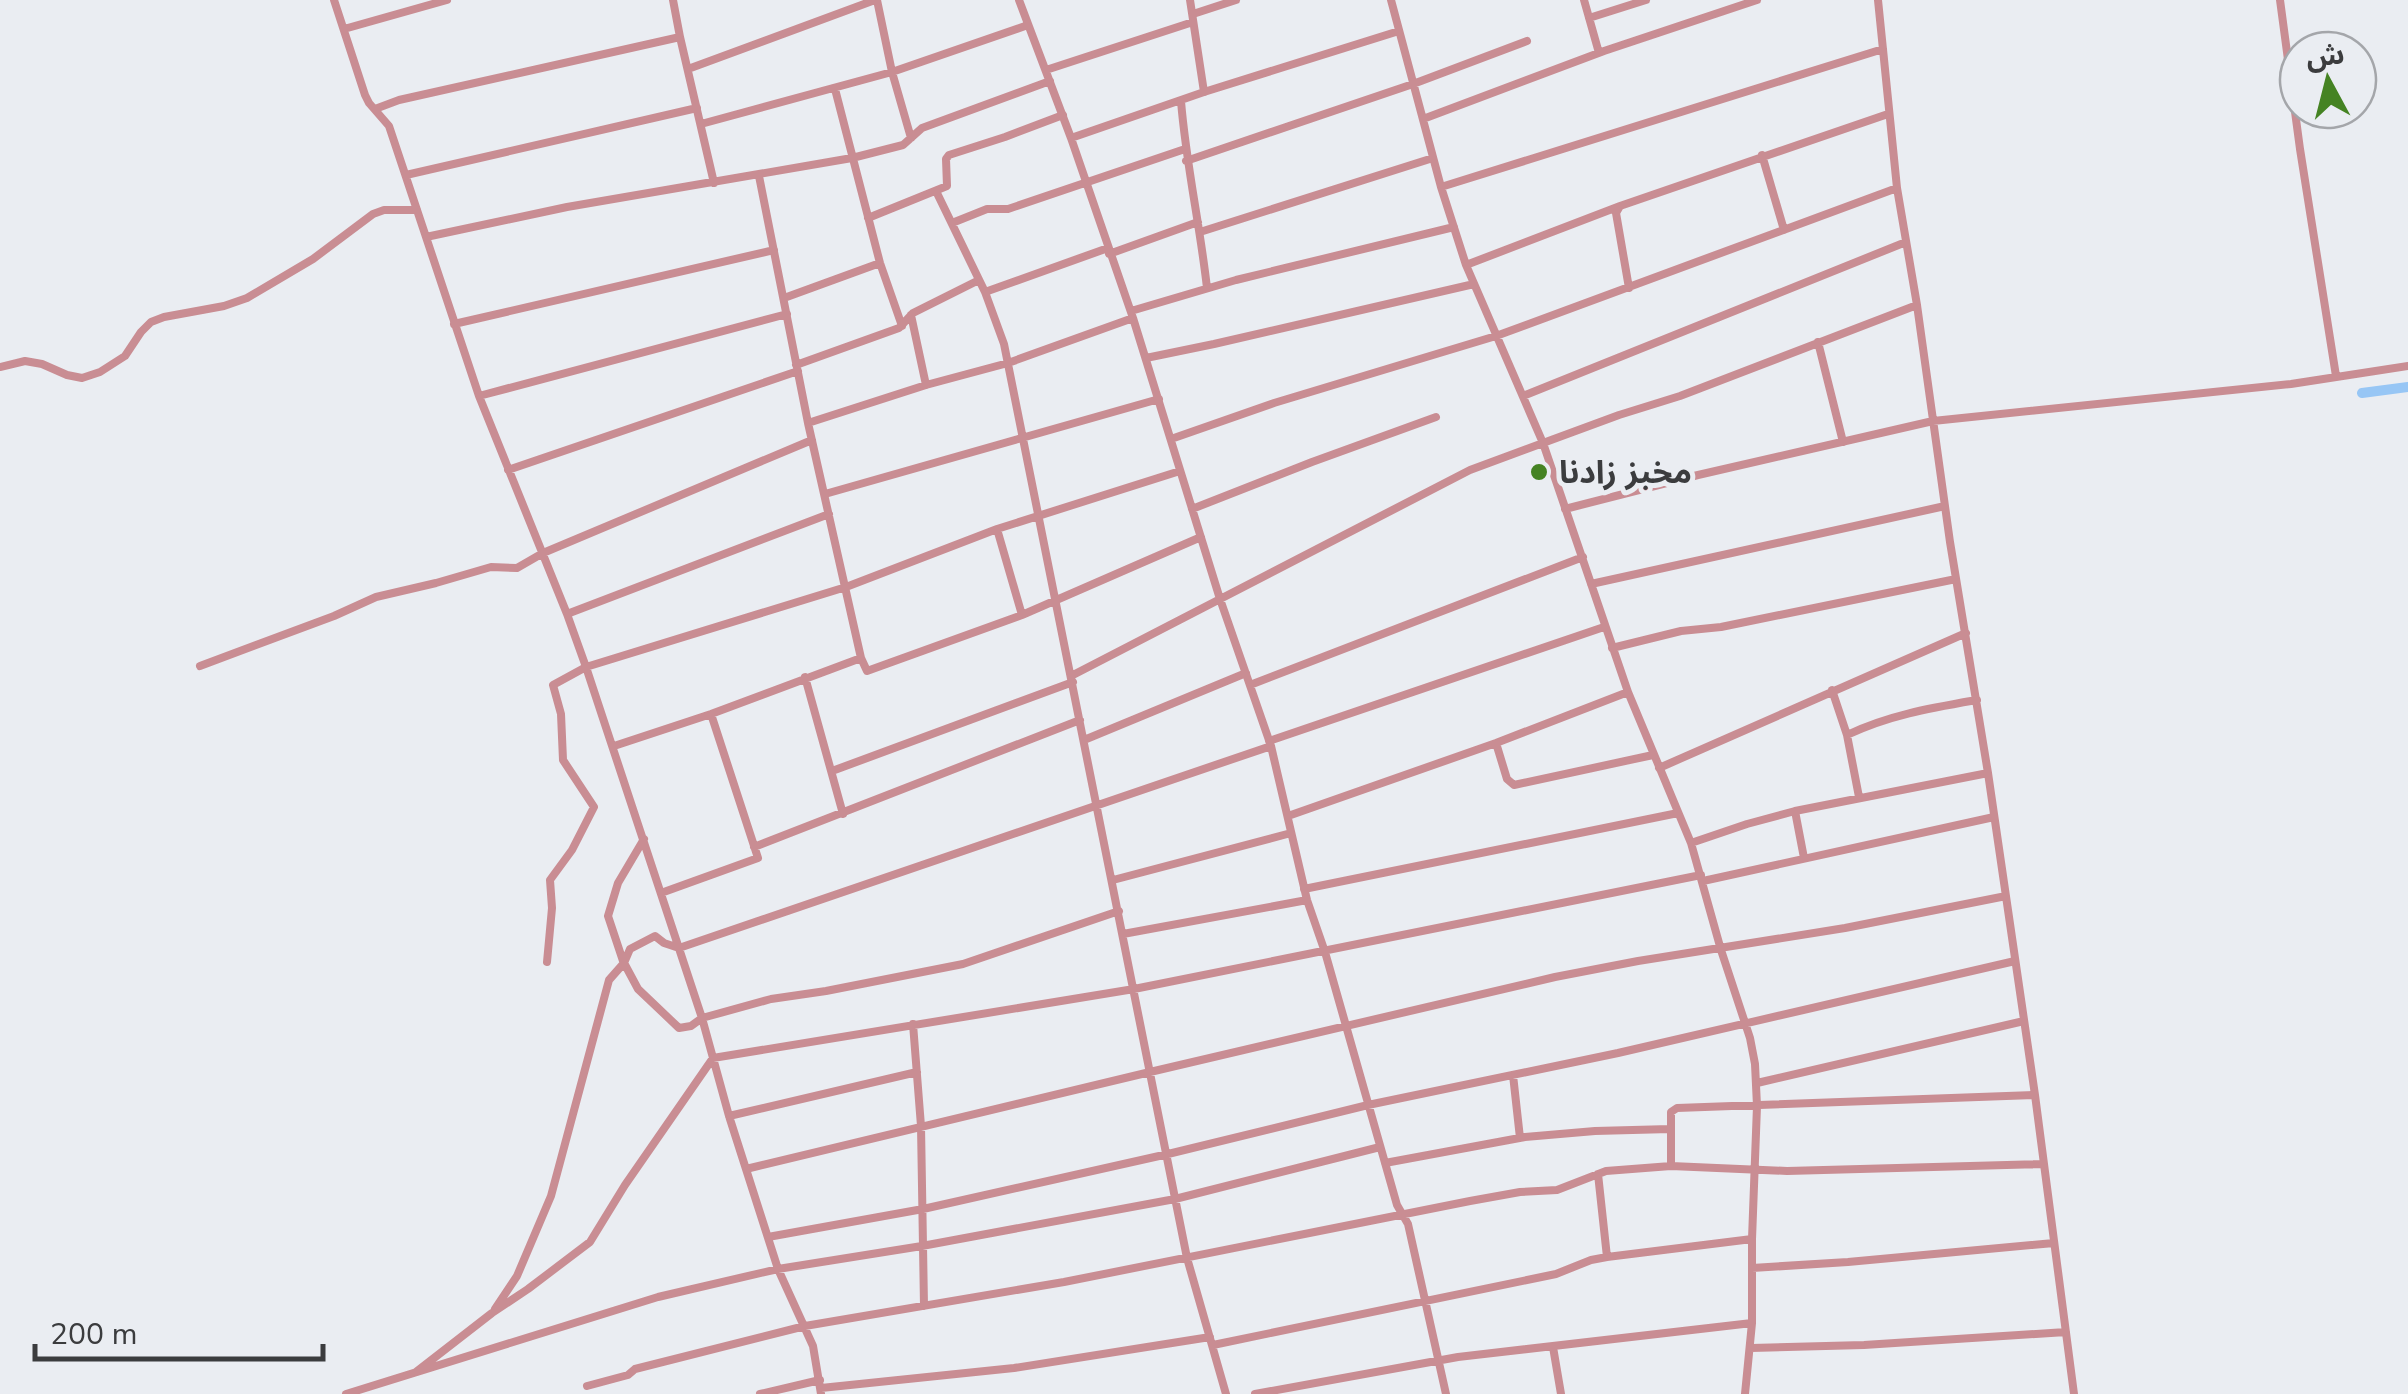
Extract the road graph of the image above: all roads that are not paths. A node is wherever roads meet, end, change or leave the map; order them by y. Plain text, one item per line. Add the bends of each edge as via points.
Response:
1 (334, 0) edge
2 (447, 0) edge
3 (673, 0) edge
4 (876, 0) edge
5 (1019, 0) edge
6 (1190, 0) edge
7 (1236, 0) edge
8 (1391, 0) edge
9 (1584, 0) edge
10 (1646, 0) edge
11 (1757, 0) edge
12 (1878, 0) edge
13 (2280, 0) edge
14 (1193, 18) junction
15 (1589, 18) junction
16 (1028, 25) junction
17 (344, 29) junction
18 (1399, 32) junction
19 (680, 37) junction
20 (1527, 41) dead end
21 (1883, 49) junction
22 (1599, 53) junction
23 (688, 69) junction
24 (1046, 70) junction
25 (892, 72) junction
26 (1050, 81) junction
27 (1413, 84) junction
28 (835, 89) junction
29 (1204, 92) junction
30 (1181, 101) junction
31 (697, 108) junction
32 (375, 109) junction
33 (1888, 114) junction
34 (1063, 115) junction
35 (1422, 119) junction
36 (701, 124) junction
37 (910, 138) junction
38 (1071, 138) junction
39 (1185, 149) junction
40 (1762, 155) junction
41 (852, 158) junction
42 (1433, 158) junction
43 (1186, 162) junction
44 (406, 175) junction
45 (759, 176) junction
46 (714, 183) junction
47 (1087, 183) junction
48 (1441, 187) junction
49 (1897, 188) junction
50 (936, 190) junction
51 (1620, 206) junction
52 (417, 210) junction
53 (868, 218) junction
54 (952, 223) junction
55 (1454, 226) junction
56 (1199, 227) junction
57 (1784, 230) junction
58 (426, 238) junction
59 (1906, 242) junction
60 (774, 250) junction
61 (1109, 251) junction
62 (880, 263) junction
63 (1466, 265) junction
64 (979, 280) junction
65 (1474, 284) junction
66 (1206, 288) junction
67 (1629, 288) junction
68 (985, 292) junction
69 (784, 298) junction
70 (1917, 305) junction
71 (787, 314) junction
72 (1132, 314) junction
73 (911, 315) junction
74 (454, 324) junction
75 (902, 326) junction
76 (1496, 336) junction
77 (1818, 342) junction
78 (1146, 358) junction
79 (1008, 363) junction
80 (2408, 366) edge
81 (0, 367) edge
82 (797, 368) junction
83 (2336, 376) junction
84 (926, 385) junction
85 (479, 396) junction
86 (1523, 396) junction
87 (1158, 399) junction
88 (1436, 417) dead end
89 (1933, 421) junction
90 (808, 423) junction
91 (1022, 436) junction
92 (1170, 438) junction
93 (812, 440) junction
94 (1843, 442) junction
95 (1543, 443) junction
96 (508, 470) junction
97 (1180, 471) junction
98 (824, 494) junction
99 (1944, 506) junction
100 (1192, 509) junction
101 (1566, 509) junction
102 (829, 514) junction
103 (1038, 516) junction
104 (997, 529) junction
105 (1201, 537) junction
106 (543, 553) junction
107 (1582, 557) junction
108 (1956, 580) junction
109 (1592, 584) junction
110 (846, 586) junction
111 (1220, 599) junction
112 (1056, 600) junction
113 (567, 614) junction
114 (1022, 616) junction
115 (1604, 627) junction
116 (1966, 633) junction
117 (1612, 648) junction
118 (861, 658) junction
119 (200, 666) dead end
120 (586, 667) junction
121 (1246, 673) junction
122 (805, 678) junction
123 (1072, 679) junction
124 (1250, 685) junction
125 (1832, 690) junction
126 (1628, 692) junction
127 (1977, 700) junction
128 (711, 714) junction
129 (1080, 720) junction
130 (1846, 735) junction
131 (1084, 740) junction
132 (1496, 743) junction
133 (1270, 744) junction
134 (614, 746) junction
135 (1652, 755) junction
136 (1659, 768) junction
137 (832, 771) junction
138 (1988, 772) junction
139 (1860, 797) junction
140 (1098, 806) junction
141 (1795, 811) junction
142 (844, 814) junction
143 (1678, 814) junction
144 (1288, 816) junction
145 (1994, 817) junction
146 (1291, 833) junction
147 (644, 839) junction
148 (1691, 843) junction
149 (754, 847) junction
150 (1804, 858) junction
151 (1702, 878) junction
152 (1113, 880) junction
153 (1304, 889) junction
154 (661, 893) junction
155 (2006, 896) junction
156 (1307, 900) junction
157 (1118, 911) junction
158 (1123, 934) junction
159 (679, 948) junction
160 (1721, 950) junction
161 (1325, 952) junction
162 (547, 962) dead end
163 (2015, 962) junction
164 (624, 963) junction
165 (1134, 989) junction
166 (702, 1018) junction
167 (2024, 1021) junction
168 (1744, 1023) junction
169 (913, 1024) junction
170 (1346, 1026) junction
171 (713, 1058) junction
172 (917, 1072) junction
173 (1150, 1072) junction
174 (1513, 1075) junction
175 (1756, 1083) junction
176 (2035, 1095) junction
177 (1368, 1105) junction
178 (1757, 1106) junction
179 (729, 1116) junction
180 (921, 1126) junction
181 (1670, 1129) junction
182 (1520, 1138) junction
183 (1380, 1147) junction
184 (1168, 1154) junction
185 (1385, 1162) junction
186 (2044, 1164) junction
187 (1670, 1166) junction
188 (746, 1169) junction
189 (1754, 1170) junction
190 (1598, 1174) junction
191 (1175, 1199) junction
192 (922, 1209) junction
193 (1403, 1214) junction
194 (768, 1238) junction
195 (1752, 1239) junction
196 (2054, 1243) junction
197 (922, 1246) junction
198 (1608, 1257) junction
199 (1187, 1258) junction
200 (1752, 1268) junction
201 (778, 1269) junction
202 (1426, 1300) junction
203 (924, 1306) junction
204 (492, 1312) junction
205 (1752, 1322) junction
206 (805, 1326) junction
207 (2066, 1332) junction
208 (1211, 1341) junction
209 (1553, 1347) junction
210 (1750, 1348) junction
211 (1438, 1361) junction
212 (416, 1372) junction
213 (587, 1386) dead end
214 (821, 1388) edge
215 (346, 1394) edge
216 (760, 1394) edge
217 (1226, 1394) edge
218 (1255, 1394) edge
219 (1446, 1394) edge
220 (1561, 1394) edge
221 (1745, 1394) edge
222 (2074, 1394) edge

1 - 17 street
2 - 17 street
3 - 19 street
4 - 23 street
4 - 25 street
5 - 16 street
6 - 14 street
7 - 14 street
8 - 18 street
9 - 15 street
10 - 15 street
11 - 22 street
12 - 21 street
13 - 83 street
14 - 24 street
14 - 29 street
15 - 22 street
16 - 24 street
16 - 25 street
17 - 32 street
18 - 27 street
18 - 29 street
19 - 23 street
19 - 32 street
20 - 27 street
21 - 33 street
21 - 48 street
22 - 35 street
23 - 31 street
24 - 26 street
25 - 28 street
25 - 37 street
26 - 34 street
26 - 37 street
27 - 35 street
27 - 43 street
28 - 36 street
28 - 41 street
29 - 30 street
30 - 38 street
30 - 39 street
31 - 36 street
31 - 44 street
32 - 44 street via 389,126
33 - 40 street
33 - 49 street
34 - 38 street
34 - 50 street via 949,155 947,186
35 - 42 street
36 - 46 street
37 - 41 street
38 - 47 street
39 - 43 street
39 - 47 street
40 - 51 street
40 - 57 street
41 - 45 street
41 - 53 street
42 - 48 street
42 - 56 street
43 - 56 street
44 - 52 street
45 - 46 street
45 - 60 street
46 - 58 street
47 - 54 street
47 - 61 street
48 - 55 street
49 - 57 street
49 - 59 street
50 - 53 street
50 - 54 street
51 - 63 street
51 - 67 street via 1616,216
52 - 58 street
52 - 81 street via 373,214 247,298 151,322 125,356 100,372 82,378 25,361
53 - 62 street
54 - 64 street
55 - 63 street
55 - 66 street
56 - 61 street
56 - 66 street
57 - 67 street
58 - 74 street
59 - 70 street
59 - 86 street
60 - 69 street
60 - 74 street
61 - 68 street
61 - 72 street
62 - 69 street
62 - 75 street
63 - 65 street
64 - 68 street
64 - 73 street
65 - 76 street
65 - 78 street
66 - 72 street
67 - 76 street
68 - 79 street
69 - 71 street
70 - 77 street
70 - 89 street
71 - 82 street
71 - 85 street
72 - 78 street
72 - 79 street
73 - 75 street
73 - 84 street
74 - 85 street
75 - 82 street
76 - 86 street
76 - 92 street
77 - 94 street
77 - 95 street
78 - 87 street
79 - 84 street
79 - 91 street
80 - 83 street
82 - 90 street
82 - 96 street
83 - 89 street
84 - 90 street
85 - 96 street
86 - 95 street
87 - 91 street
87 - 92 street
88 - 100 street
89 - 94 street
89 - 99 street
90 - 93 street
91 - 98 street
91 - 103 street
92 - 97 street
93 - 98 street
93 - 106 street
94 - 101 street
95 - 101 street
95 - 111 street via 1470,470
96 - 106 street
97 - 100 street
97 - 103 street
98 - 102 street
99 - 108 street
99 - 109 street
100 - 105 street
101 - 107 street
102 - 110 street
102 - 113 street
103 - 104 street
103 - 112 street
104 - 110 street
104 - 114 street
105 - 111 street
105 - 112 street
106 - 113 street
106 - 119 street via 517,568 491,567 376,597
107 - 109 street
107 - 124 street
108 - 116 street
108 - 117 street
109 - 115 street
110 - 118 street
110 - 120 street
111 - 121 street
111 - 123 street
112 - 114 street
112 - 123 street
113 - 120 street
114 - 118 street via 872,671
115 - 117 street
115 - 133 street
116 - 125 street
116 - 127 street
117 - 126 street
118 - 122 street
120 - 134 street
120 - 162 street via 553,685 563,760 594,806 550,880
121 - 124 street
121 - 131 street
122 - 128 street
122 - 137 street
123 - 129 street
123 - 137 street
124 - 133 street
125 - 130 street
125 - 136 street
126 - 132 street
126 - 135 street
127 - 130 street via 1903,713
127 - 138 street
128 - 134 street
128 - 149 street
129 - 131 street
129 - 142 street
130 - 139 street
131 - 140 street
132 - 135 street via 1514,785
132 - 144 street
133 - 140 street
133 - 144 street
134 - 147 street
135 - 136 street
136 - 143 street
137 - 142 street
138 - 139 street
138 - 145 street
139 - 141 street
140 - 152 street
140 - 159 street
141 - 148 street
141 - 150 street
142 - 149 street
143 - 148 street
143 - 153 street
144 - 146 street
145 - 150 street
145 - 155 street
146 - 152 street
146 - 153 street
147 - 154 street
147 - 164 street via 608,916
148 - 151 street
149 - 154 street via 758,858
150 - 151 street
151 - 160 street
151 - 161 street
152 - 157 street
153 - 156 street
154 - 159 street
155 - 160 street
155 - 163 street
156 - 158 street
156 - 161 street
157 - 158 street
157 - 166 street via 963,964
158 - 165 street
159 - 164 street via 655,936 630,950
159 - 166 street
160 - 168 street
160 - 170 street via 1638,961
161 - 165 street
161 - 170 street
163 - 167 street
163 - 168 street
164 - 166 street via 638,989 678,1028
164 - 204 street via 609,980 551,1196 516,1276
165 - 169 street
165 - 173 street
166 - 171 street
167 - 175 street
167 - 176 street
168 - 174 street
168 - 175 street
169 - 171 street
169 - 172 street
170 - 173 street
170 - 177 street
171 - 179 street
171 - 204 street via 590,1242
172 - 179 street
172 - 180 street
173 - 180 street
173 - 184 street
174 - 177 street
174 - 182 street
175 - 178 street
176 - 178 street
176 - 186 street
177 - 183 street
177 - 184 street
178 - 181 street via 1673,1108
178 - 189 street
179 - 188 street
180 - 188 street
180 - 192 street
181 - 182 street
181 - 187 street
182 - 185 street
183 - 185 street
183 - 191 street
184 - 191 street
184 - 192 street
185 - 193 street
186 - 189 street
186 - 196 street
187 - 189 street
187 - 190 street
188 - 194 street
189 - 195 street
190 - 193 street via 1557,1190
190 - 198 street
191 - 197 street
191 - 199 street
192 - 194 street
192 - 197 street
193 - 199 street
193 - 202 street
194 - 201 street
195 - 198 street
195 - 200 street
196 - 200 street
196 - 207 street
197 - 201 street
197 - 203 street
198 - 202 street
199 - 203 street
199 - 208 street
200 - 205 street
201 - 206 street
201 - 212 street via 658,1297
202 - 208 street
202 - 211 street
203 - 206 street
204 - 212 street
205 - 209 street
205 - 210 street
206 - 213 street
206 - 214 street
207 - 210 street
207 - 222 street
208 - 214 street
208 - 217 street
209 - 211 street
209 - 220 street
210 - 221 street
211 - 218 street
211 - 219 street
212 - 215 street
214 - 216 street

